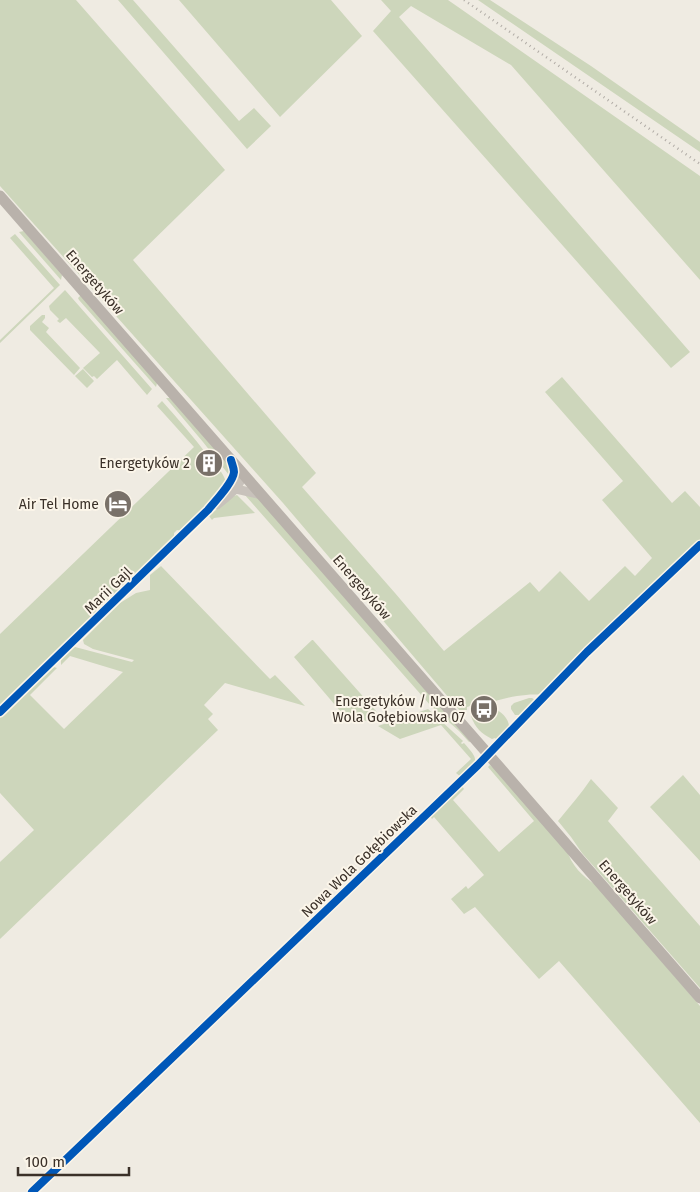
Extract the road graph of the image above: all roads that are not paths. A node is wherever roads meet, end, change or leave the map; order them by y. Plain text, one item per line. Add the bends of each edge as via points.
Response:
1 (0, 196) edge
2 (231, 460) junction
3 (243, 473) junction
4 (233, 485) junction
5 (262, 495) junction
6 (700, 545) edge
7 (0, 712) edge
8 (488, 754) junction
9 (700, 998) edge
10 (32, 1192) edge

1 - 2 main road, Energetyków
2 - 3 main road, Energetyków
2 - 4 street
3 - 4 street, Marii Gajl via 234,477
3 - 5 main road, Energetyków
4 - 5 street
4 - 7 street, Marii Gajl
5 - 8 main road, Energetyków
6 - 8 street, Nowa Wola Gołębiowska via 587,652
8 - 9 main road, Energetyków
8 - 10 street, Nowa Wola Gołębiowska

